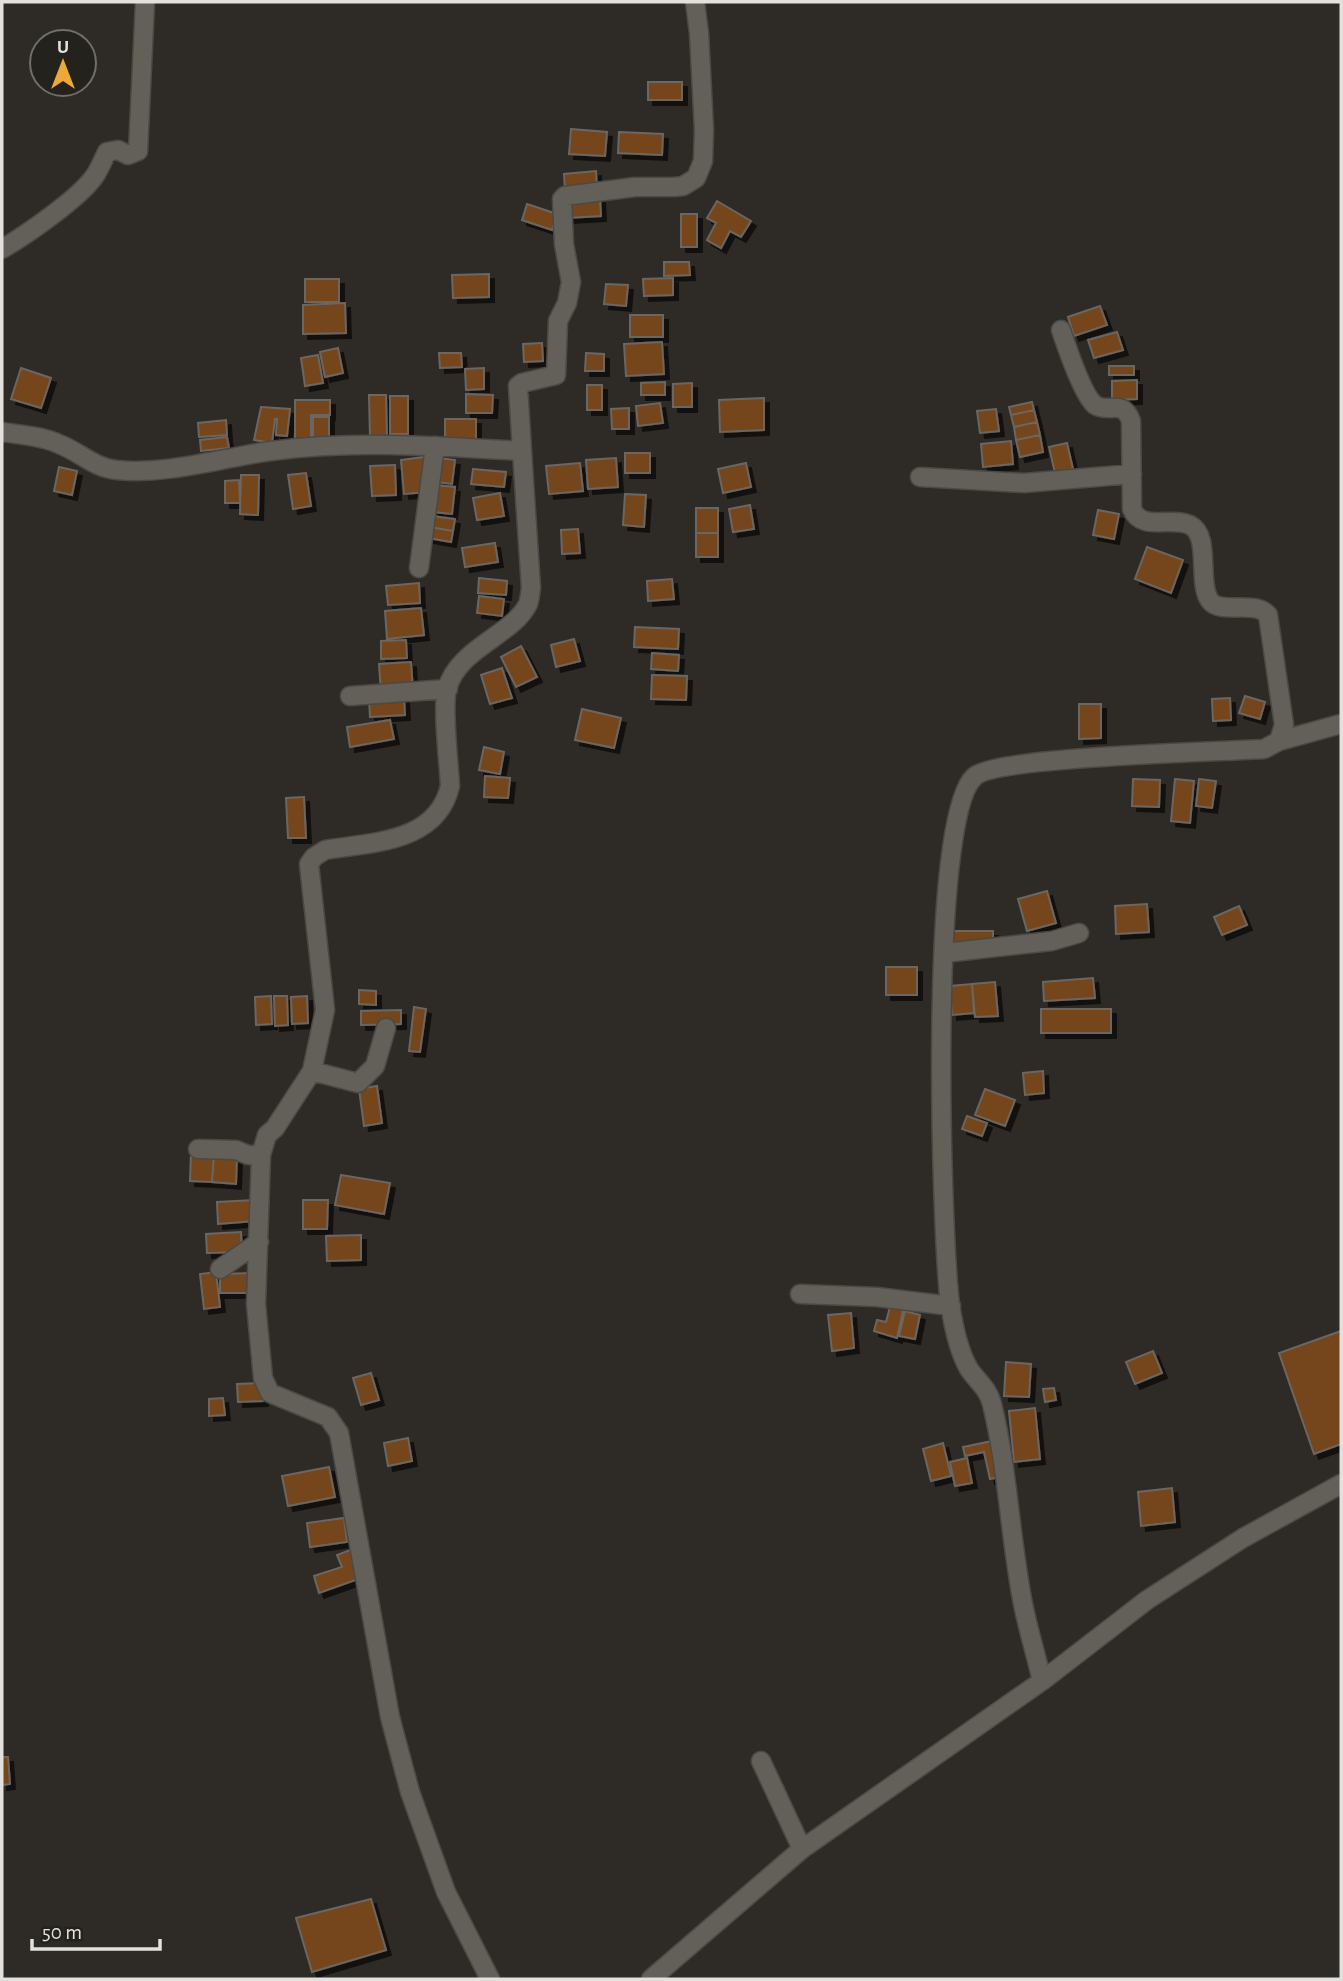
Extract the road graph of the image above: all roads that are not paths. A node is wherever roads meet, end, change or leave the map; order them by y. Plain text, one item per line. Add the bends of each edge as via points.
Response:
1 (145, 2) edge
2 (695, 2) edge
3 (2, 249) edge
4 (1061, 330) dead end
5 (2, 432) edge
6 (435, 446) junction
7 (522, 451) junction
8 (1132, 474) junction
9 (920, 477) dead end
10 (419, 568) dead end
11 (447, 689) junction
12 (349, 696) dead end
13 (1341, 724) edge
14 (1279, 741) junction
15 (1079, 933) dead end
16 (944, 953) junction
17 (386, 1028) dead end
18 (312, 1071) junction
19 (198, 1149) dead end
20 (261, 1155) junction
21 (260, 1242) junction
22 (220, 1269) dead end
23 (800, 1294) dead end
24 (951, 1306) junction
25 (1341, 1484) edge
26 (1042, 1681) junction
27 (761, 1761) dead end
28 (802, 1849) junction
29 (491, 1979) edge
30 (651, 1979) edge

1 - 3 street via 138,151 128,155 118,150 107,152 83,189
2 - 7 street via 704,130 700,171 682,186 635,187 562,199 570,290 558,321 556,375 519,386
4 - 8 street via 1093,404 1129,414
5 - 6 street via 59,444 98,466 117,470 176,469 269,451 329,446
6 - 7 street
6 - 10 street
7 - 11 street via 531,588 528,603 519,616 474,651
8 - 9 street via 1024,483
8 - 14 street via 1132,509 1138,519 1185,523 1197,530 1212,603 1257,609 1268,615 1284,725
11 - 12 street
11 - 18 street via 450,786 437,815 405,836 325,850 309,864 325,1010
13 - 14 street
14 - 16 street via 1264,749 1091,758 984,771 963,793 949,865
15 - 16 street via 1052,941
16 - 24 street via 940,1022
17 - 18 street via 375,1066 358,1083
18 - 20 street via 267,1135
19 - 20 street
20 - 21 street
21 - 22 street
21 - 29 street via 256,1304 263,1378 270,1393 328,1417 339,1433 390,1717 406,1780 446,1892
23 - 24 street
24 - 26 street via 961,1349 991,1400 1023,1603
25 - 26 street via 1243,1538 1147,1600
26 - 28 street
27 - 28 street
28 - 30 street

